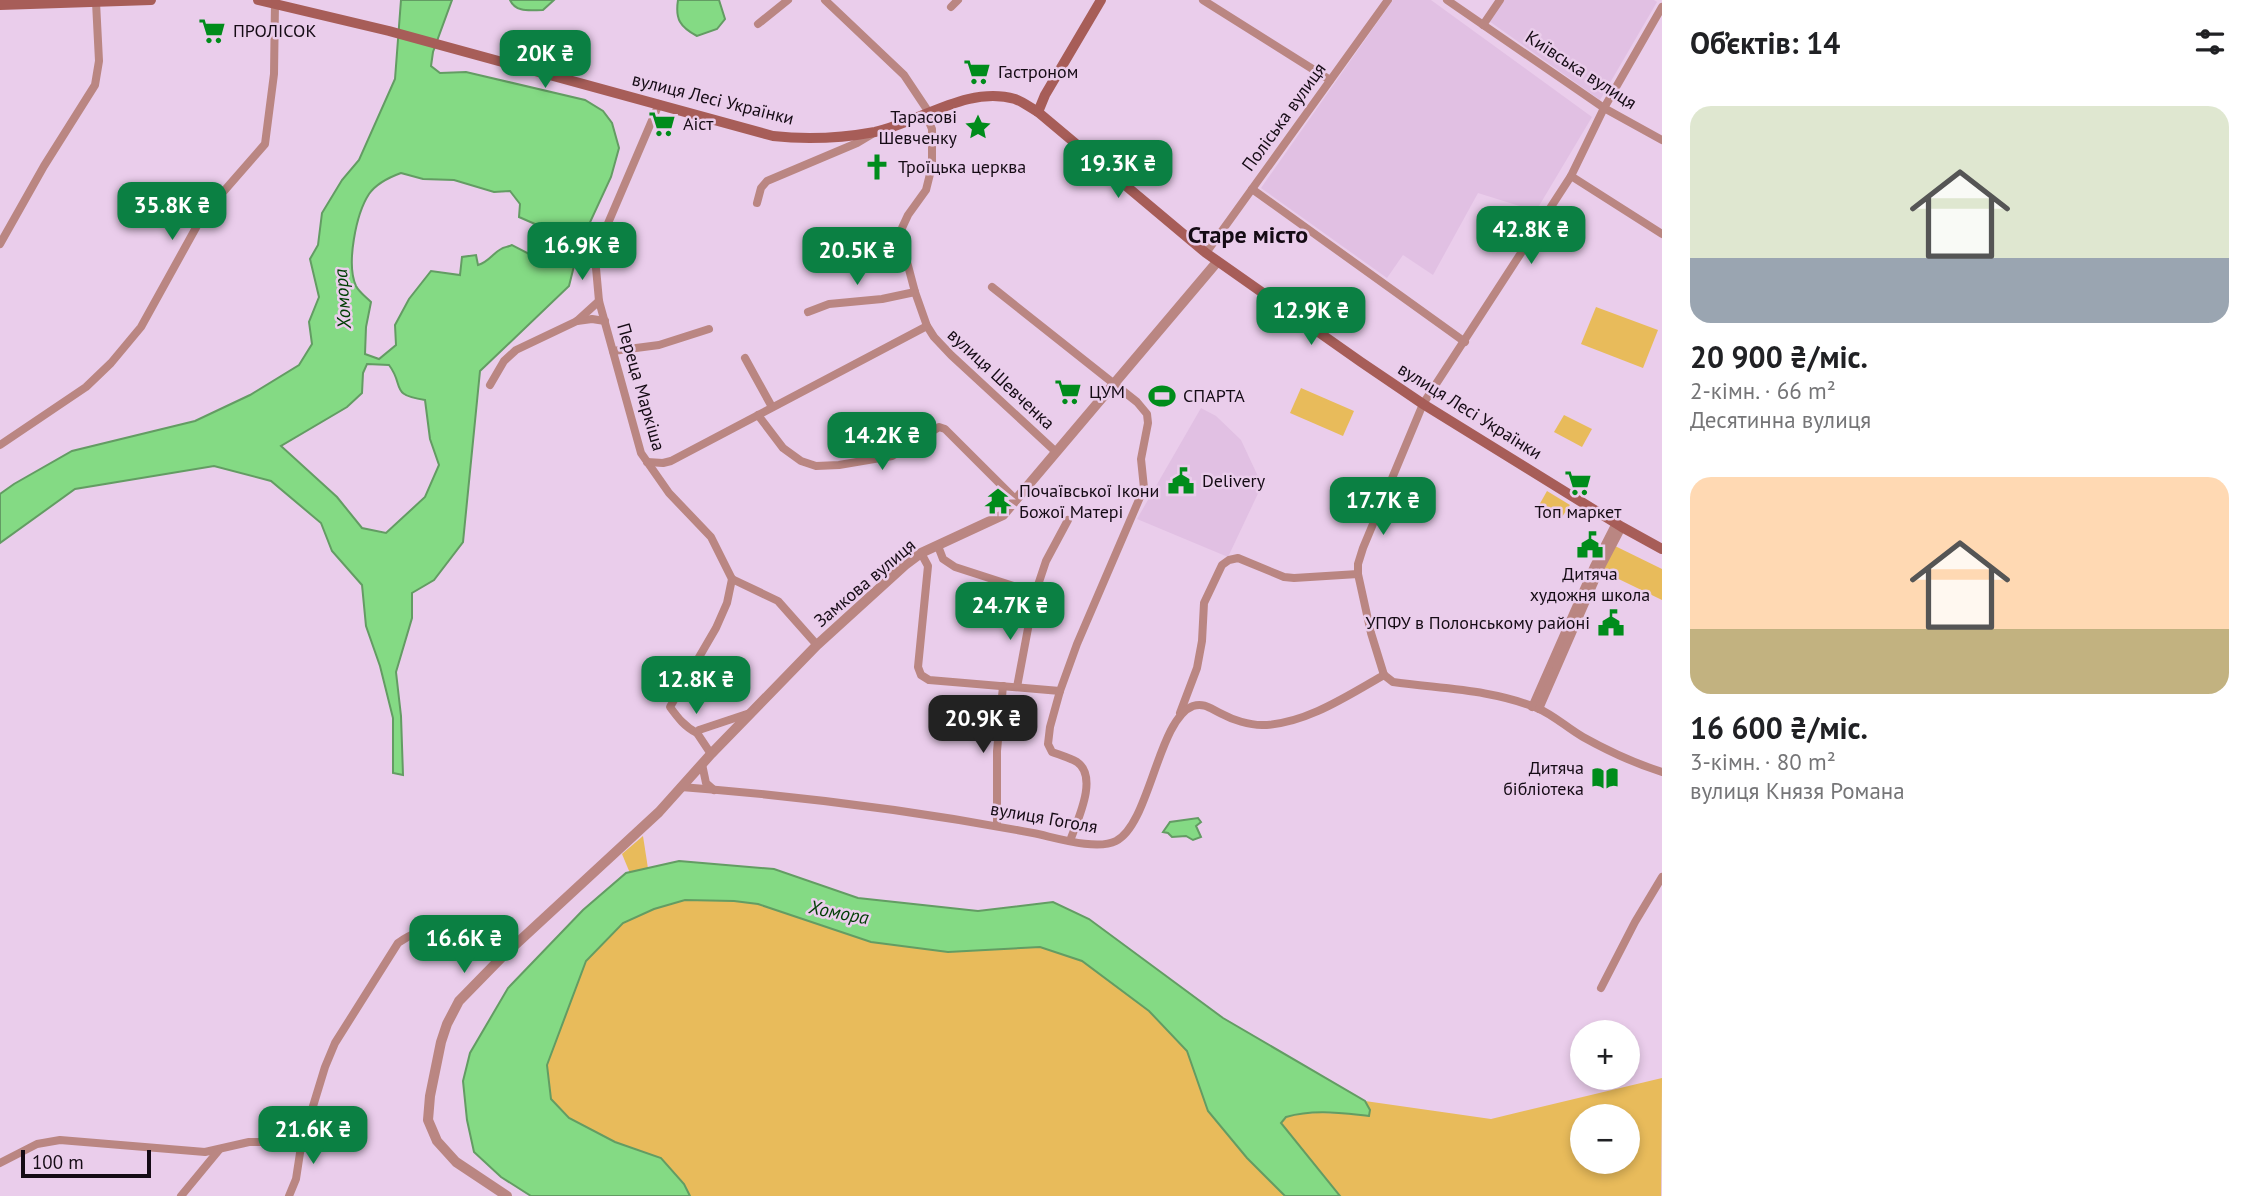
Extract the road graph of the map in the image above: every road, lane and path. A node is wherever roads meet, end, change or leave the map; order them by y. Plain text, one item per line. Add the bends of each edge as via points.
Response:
1 (151, 0) edge
2 (258, 0) edge
3 (788, 0) edge
4 (825, 0) edge
5 (958, 0) edge
6 (1101, 0) edge
7 (1203, 0) edge
8 (1388, 0) edge
9 (1447, 0) edge
10 (1500, 0) edge
11 (272, 1) edge
12 (96, 2) junction
13 (0, 5) edge
14 (951, 7) dead end
15 (1662, 8) edge
16 (758, 24) dead end
17 (1483, 25) junction
18 (1331, 80) junction
19 (659, 104) junction
20 (1604, 107) junction
21 (1038, 112) junction
22 (928, 114) junction
23 (877, 131) junction
24 (1662, 140) edge
25 (1572, 176) junction
26 (1252, 189) junction
27 (757, 203) dead end
28 (1662, 234) edge
29 (0, 244) edge
30 (1206, 253) junction
31 (1217, 262) junction
32 (992, 287) dead end
33 (915, 292) junction
34 (599, 301) junction
35 (808, 312) dead end
36 (578, 321) junction
37 (605, 321) junction
38 (927, 326) junction
39 (709, 329) dead end
40 (1465, 342) junction
41 (613, 351) junction
42 (745, 358) dead end
43 (1114, 384) junction
44 (490, 385) dead end
45 (1423, 404) junction
46 (772, 407) junction
47 (758, 415) junction
48 (0, 445) edge
49 (1056, 452) junction
50 (667, 462) junction
51 (646, 463) junction
52 (657, 477) junction
53 (1016, 500) junction
54 (1068, 520) dead end
55 (1619, 525) junction
56 (938, 546) junction
57 (1662, 549) edge
58 (921, 553) junction
59 (943, 559) junction
60 (928, 566) junction
61 (1358, 574) junction
62 (732, 579) junction
63 (1038, 585) junction
64 (1023, 589) junction
65 (1032, 607) junction
66 (817, 645) junction
67 (1384, 675) junction
68 (1003, 686) junction
69 (1017, 687) junction
70 (1190, 687) junction
71 (1060, 691) junction
72 (1205, 705) junction
73 (1535, 708) junction
74 (753, 712) junction
75 (1179, 716) junction
76 (697, 733) junction
77 (711, 754) junction
78 (702, 764) junction
79 (1662, 772) edge
80 (681, 787) junction
81 (714, 790) junction
82 (997, 826) junction
83 (1070, 841) junction
84 (1662, 877) edge
85 (502, 957) junction
86 (1601, 988) dead end
87 (304, 1126) junction
88 (282, 1142) junction
89 (300, 1154) junction
90 (208, 1155) junction
91 (0, 1163) edge
92 (181, 1196) edge
93 (289, 1196) edge
94 (507, 1196) edge

1 - 12 main road
2 - 11 main road, вулиця Лесі Українки
3 - 16 street
4 - 22 street via 904,75
5 - 14 street
6 - 21 main road
7 - 18 street
8 - 18 street, Поліська вулиця
9 - 17 street, Київська вулиця
10 - 17 street
11 - 19 main road, вулиця Лесі Українки
11 - 48 street via 274,74 265,144 203,215 141,327 111,363 86,387
12 - 13 main road
12 - 29 street via 99,61 95,85
15 - 20 street
17 - 20 street, Київська вулиця
18 - 26 street, Поліська вулиця
19 - 23 main road, вулиця Лесі Українки via 773,136 800,139
19 - 34 street, Переца Маркіша via 600,242 596,268
20 - 24 street, Київська вулиця
20 - 25 street
21 - 22 main road, вулиця Лесі Українки via 1017,100 993,96
21 - 30 main road, вулиця Лесі Українки
22 - 23 main road, вулиця Лесі Українки
22 - 33 street, вулиця Шевченка via 932,166 926,190 902,228
23 - 27 street, вулиця Лесі Українки via 767,181
25 - 28 street
25 - 40 street
26 - 30 street, Поліська вулиця
26 - 40 street
30 - 31 main road, вулиця Лесі Українки
31 - 43 street, Замкова вулиця
31 - 45 main road, вулиця Лесі Українки
32 - 43 street
33 - 35 street via 829,304
33 - 38 street, вулиця Шевченка
34 - 36 street
34 - 37 street, Переца Маркіша
36 - 37 street
36 - 44 street via 516,350
37 - 41 street, Переца Маркіша
38 - 46 street, вулиця Шевченка
38 - 49 street, вулиця Шевченка via 951,355
39 - 41 street via 659,345
40 - 45 street
41 - 51 street, Переца Маркіша
42 - 46 street
43 - 49 street, Замкова вулиця
43 - 71 street via 1147,414 1141,459 1144,488
45 - 55 main road, вулиця Лесі Українки
45 - 61 street via 1363,548
46 - 47 street, вулиця Шевченка
47 - 50 street, вулиця Шевченка
47 - 53 street via 783,448 816,466 892,456 939,427
49 - 53 street, Замкова вулиця
50 - 51 street, вулиця Шевченка
50 - 52 street
51 - 52 street, Переца Маркіша
52 - 62 street, Переца Маркіша via 711,537
53 - 56 street, Замкова вулиця via 1003,515
54 - 63 street
55 - 57 main road, вулиця Лесі Українки
55 - 73 street via 1594,566
56 - 58 street, Замкова вулиця
56 - 59 street
58 - 60 street
58 - 66 street, Замкова вулиця
59 - 60 street
59 - 64 street
60 - 68 street via 918,667 921,675 929,680
61 - 67 street
61 - 70 street, вулиця Гоголя via 1284,577 1238,558 1229,560 1216,575 1204,603 1202,641
62 - 66 street via 778,601
62 - 76 street via 716,628 670,706
63 - 64 street
63 - 65 street
64 - 65 street via 1032,599
65 - 69 street
66 - 74 street, Замкова вулиця
67 - 72 street via 1334,703 1275,723 1247,723
67 - 73 street via 1393,682 1467,689
68 - 69 street
68 - 82 street
69 - 71 street
70 - 72 street
70 - 75 street, вулиця Гоголя
71 - 83 street via 1048,744 1052,752 1077,762 1087,778
72 - 75 street via 1190,707
73 - 79 street via 1582,737
74 - 76 street
74 - 77 street, Замкова вулиця
75 - 83 street, вулиця Гоголя via 1134,823 1125,834 1100,845
76 - 77 street
77 - 78 street, Замкова вулиця
78 - 80 street, Замкова вулиця
78 - 81 street via 706,783
80 - 81 street, вулиця Гоголя
80 - 85 street, Замкова вулиця via 659,813
81 - 82 street, вулиця Гоголя
82 - 83 street, вулиця Гоголя
84 - 86 street
85 - 87 street via 456,929 425,929 398,943 335,1043
85 - 94 street, Замкова вулиця via 459,1001 447,1024 428,1120 437,1141 456,1161
87 - 88 street via 297,1136
87 - 89 street
88 - 89 street via 298,1146
88 - 90 street via 249,1142
89 - 93 street
90 - 91 street via 60,1140 37,1144
90 - 92 street

